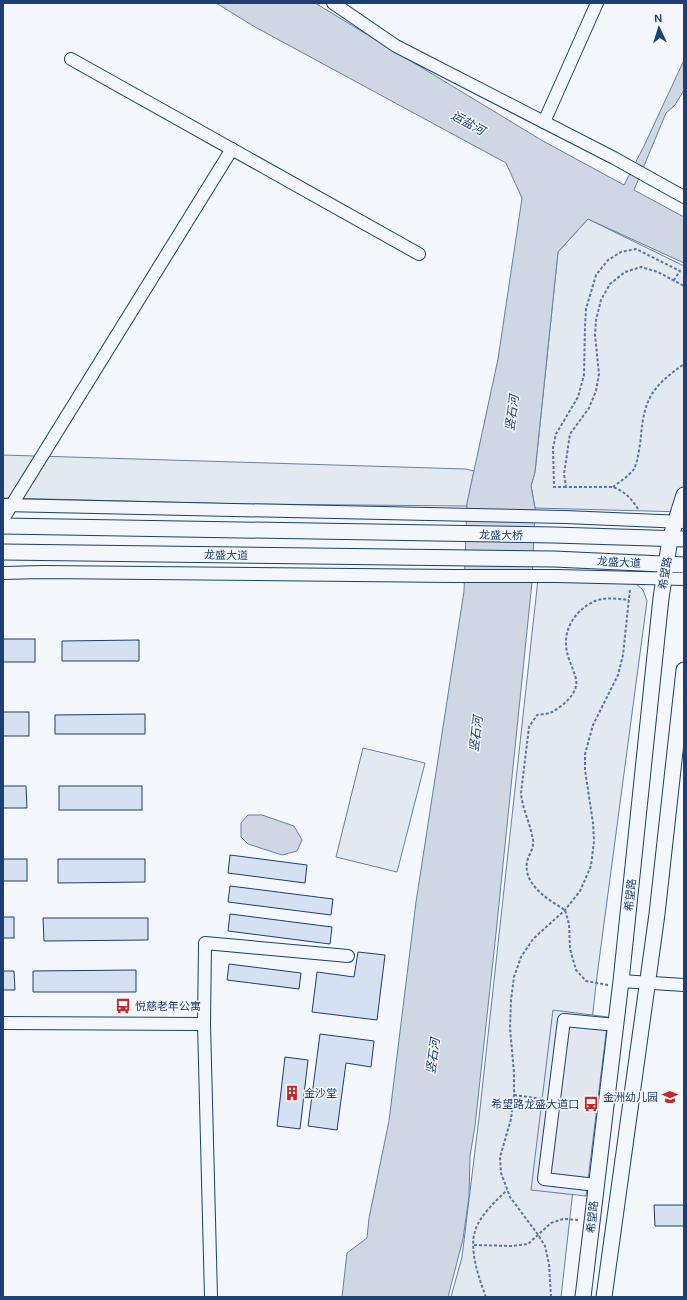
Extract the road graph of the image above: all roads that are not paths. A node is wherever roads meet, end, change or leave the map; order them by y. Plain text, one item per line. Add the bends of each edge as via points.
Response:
1 (333, 3) edge
2 (598, 3) edge
3 (72, 59) dead end
4 (544, 122) junction
5 (232, 149) junction
6 (684, 197) edge
7 (419, 254) dead end
8 (684, 495) edge
9 (3, 505) edge
10 (3, 519) edge
11 (680, 522) edge
12 (3, 526) edge
13 (677, 539) edge
14 (3, 552) edge
15 (684, 565) edge
16 (665, 572) junction
17 (3, 573) edge
18 (684, 579) edge
19 (684, 670) edge
20 (348, 956) dead end
21 (647, 983) junction
22 (621, 984) junction
23 (684, 985) edge
24 (3, 1023) edge
25 (204, 1024) junction
26 (616, 1025) junction
27 (596, 1185) junction
28 (212, 1297) edge
29 (583, 1297) edge
30 (604, 1297) edge

1 - 4 street via 396,46
2 - 4 street
3 - 5 street
4 - 6 street
5 - 7 street
5 - 10 street
8 - 11 main road, 希望路
9 - 11 street via 565,517
11 - 13 main road, 希望路
12 - 13 main road, 龙盛大桥
13 - 16 main road, 希望路
14 - 16 main road, 龙盛大道 via 554,559
15 - 16 main road, 龙盛大道
16 - 17 street via 630,578
16 - 18 street
16 - 22 main road, 希望路
19 - 21 main road, 希望路 via 658,914
20 - 25 street via 205,943
21 - 22 street
21 - 23 street
21 - 30 main road, 希望路
22 - 26 main road, 希望路
24 - 25 street
25 - 28 street
26 - 27 main road, 希望路
26 - 27 street via 564,1020 544,1179
27 - 29 main road, 希望路

